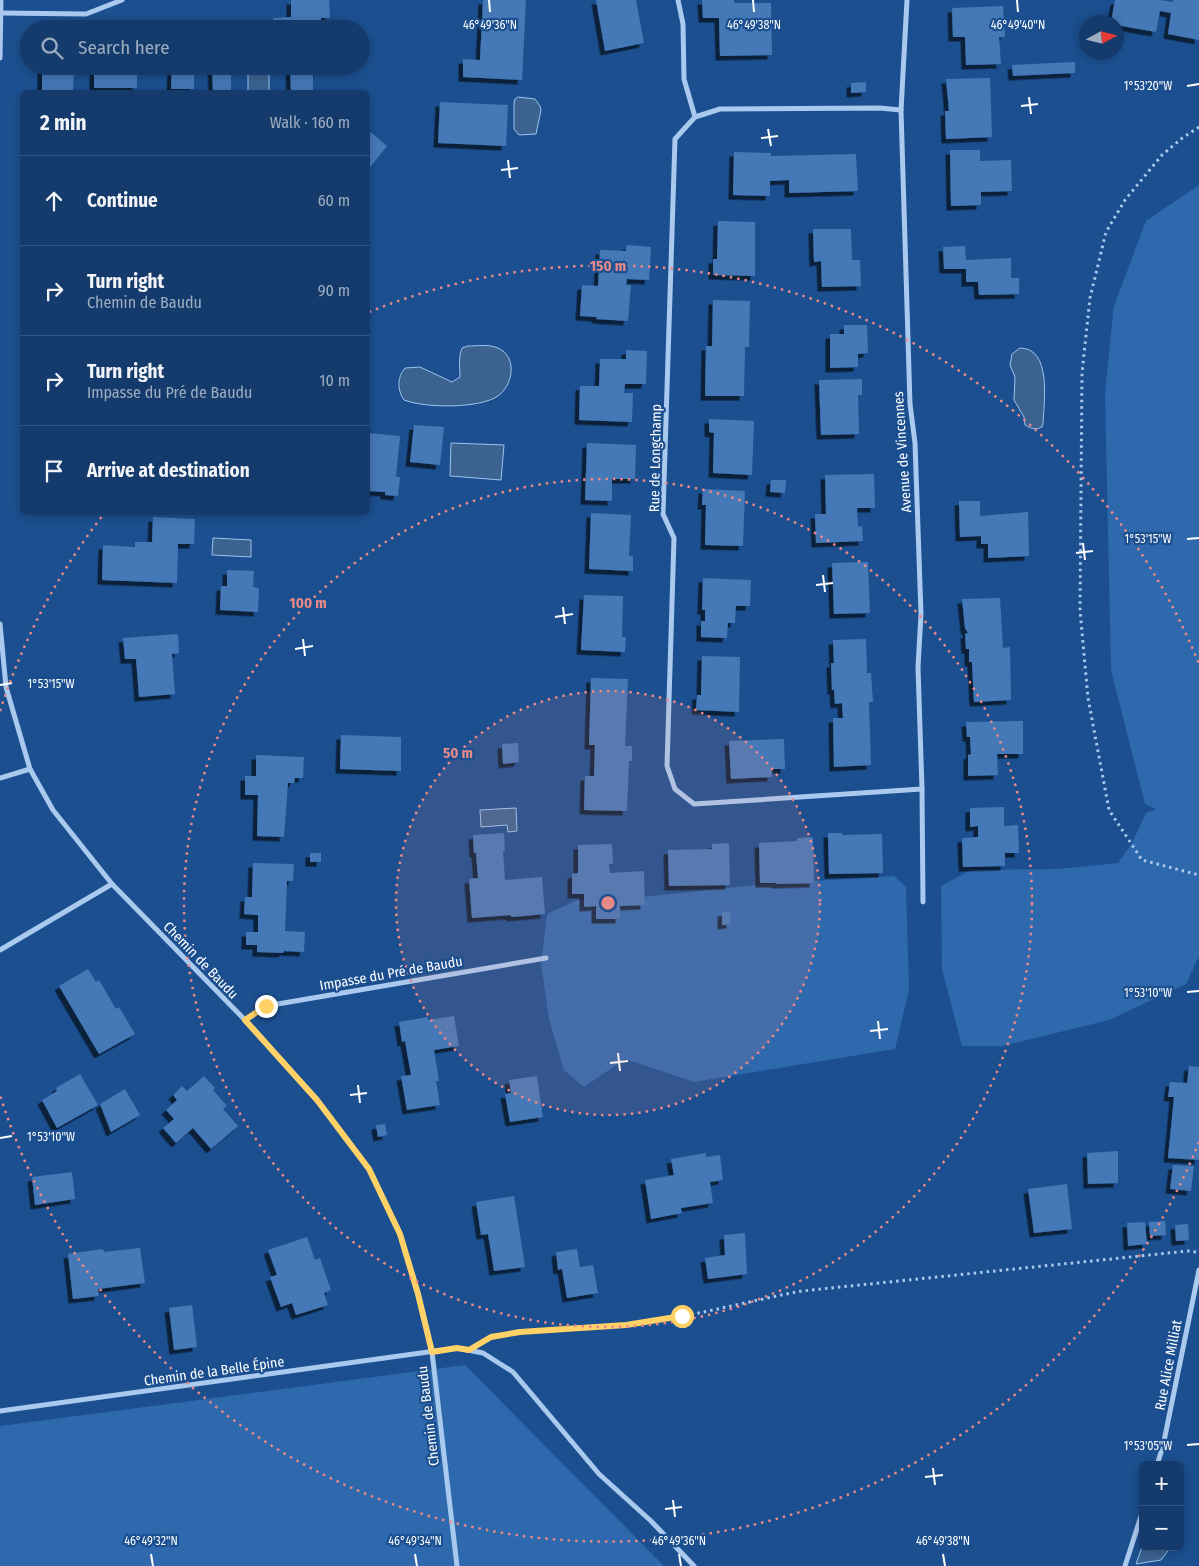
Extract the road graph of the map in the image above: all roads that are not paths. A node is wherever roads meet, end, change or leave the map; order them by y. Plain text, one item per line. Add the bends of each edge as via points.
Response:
1 (1, 0) edge
2 (122, 0) edge
3 (678, 0) edge
4 (907, 0) edge
5 (1, 13) edge
6 (0, 58) edge
7 (901, 110) junction
8 (695, 117) junction
9 (0, 624) edge
10 (30, 769) junction
11 (0, 778) edge
12 (922, 789) junction
13 (112, 884) junction
14 (923, 902) dead end
15 (0, 950) edge
16 (546, 958) dead end
17 (245, 1020) junction
18 (1199, 1270) edge
19 (432, 1352) junction
20 (0, 1411) edge
21 (1158, 1461) edge
22 (1139, 1522) edge
23 (457, 1566) edge
24 (694, 1566) edge
25 (1125, 1566) edge

1 - 5 street
2 - 5 street via 86,14
3 - 8 street via 683,24 684,80
4 - 7 street, Avenue de Vincennes
5 - 6 street
7 - 8 street, Rue de Longchamp via 720,109
7 - 12 street, Avenue de Vincennes via 910,404 915,443 921,614 918,667
8 - 12 street, Rue de Longchamp via 675,139 663,514 674,538 667,766 675,789 694,804
9 - 10 street, Chemin de Baudu via 6,687
10 - 11 street
10 - 13 street, Chemin de Baudu via 52,810
12 - 14 street, Avenue de Vincennes
13 - 15 street
13 - 17 street, Chemin de Baudu
16 - 17 street, Impasse du Pré de Baudu via 266,1006
17 - 19 street, Chemin de Baudu via 317,1100 369,1169 400,1234
18 - 21 street, Rue Alice Milliat
19 - 20 street, Chemin de la Belle Épine
19 - 23 street, Chemin de Baudu
19 - 24 street, Chemin de la Belle Épine via 457,1348 483,1353 513,1372 599,1474
22 - 25 street

